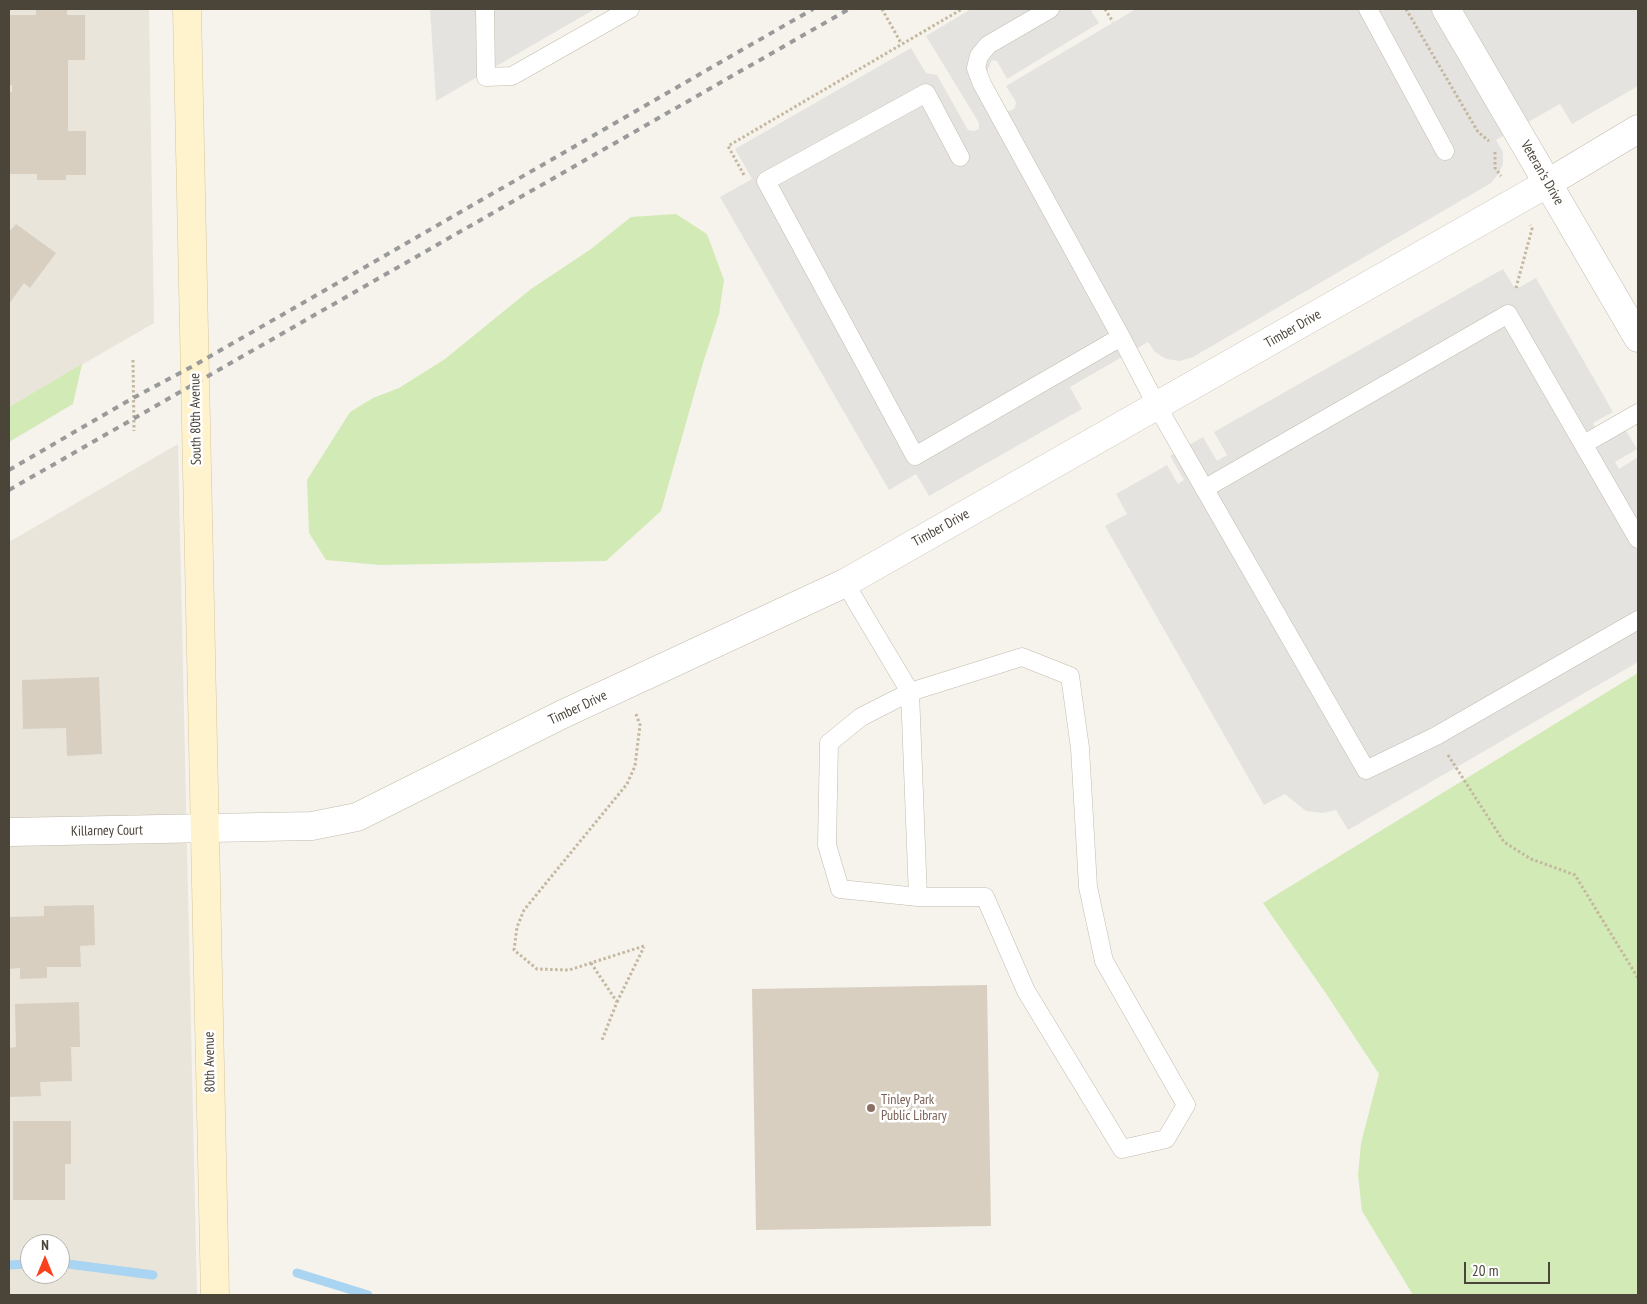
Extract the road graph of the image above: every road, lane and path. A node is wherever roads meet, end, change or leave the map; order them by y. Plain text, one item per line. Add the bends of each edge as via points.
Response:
1 (187, 9) edge
2 (485, 9) edge
3 (630, 9) edge
4 (882, 9) edge
5 (962, 9) edge
6 (1050, 9) edge
7 (1105, 9) edge
8 (1368, 9) edge
9 (1406, 9) edge
10 (1446, 9) edge
11 (1113, 22) dead end
12 (901, 43) junction
13 (1638, 130) edge
14 (1445, 151) dead end
15 (960, 157) dead end
16 (747, 182) dead end
17 (1548, 183) junction
18 (1516, 201) junction
19 (1516, 288) dead end
20 (1121, 337) junction
21 (1638, 338) edge
22 (133, 360) dead end
23 (1157, 406) junction
24 (1638, 413) edge
25 (134, 431) dead end
26 (1584, 444) junction
27 (1204, 489) junction
28 (1638, 539) edge
29 (845, 583) junction
30 (1638, 620) edge
31 (910, 692) junction
32 (636, 714) dead end
33 (1436, 736) junction
34 (206, 829) junction
35 (9, 832) edge
36 (918, 897) junction
37 (591, 963) junction
38 (1638, 978) edge
39 (617, 1002) junction
40 (602, 1040) dead end
41 (215, 1295) edge

1 - 34 street, South 80th Avenue
2 - 3 lane via 486,77 512,76
4 - 12 path
5 - 12 path
6 - 20 lane via 988,45 979,56 976,68 1006,131
7 - 11 path
8 - 14 lane
9 - 18 path via 1478,132 1494,145 1495,168
10 - 17 street, Veteran's Drive
12 - 16 path via 728,146
13 - 17 street, Timber Drive
15 - 20 lane via 926,92 766,181 915,456
17 - 18 street, Timber Drive
17 - 21 street, Veteran's Drive
18 - 19 path via 1532,229
18 - 23 street, Timber Drive
20 - 23 lane
22 - 25 path
23 - 27 lane
23 - 29 street, Timber Drive
24 - 26 lane
26 - 27 lane via 1508,314
26 - 28 lane
27 - 33 lane via 1366,770
29 - 31 lane
29 - 34 street, Timber Drive via 563,714 357,817 312,826
30 - 33 lane
31 - 36 lane
31 - 36 lane via 861,717 829,743 827,845 840,889
31 - 36 lane via 1022,657 1070,676 1080,748 1088,887 1104,961 1186,1105 1166,1139 1122,1149 1026,991 985,897
32 - 37 path via 640,725 635,766 628,784 524,910 517,927 514,950 537,969 569,970
33 - 38 path via 1504,842 1531,859 1575,874
34 - 35 street, Killarney Court
34 - 41 street, 80th Avenue
37 - 39 path
37 - 39 path via 644,946
39 - 40 path

